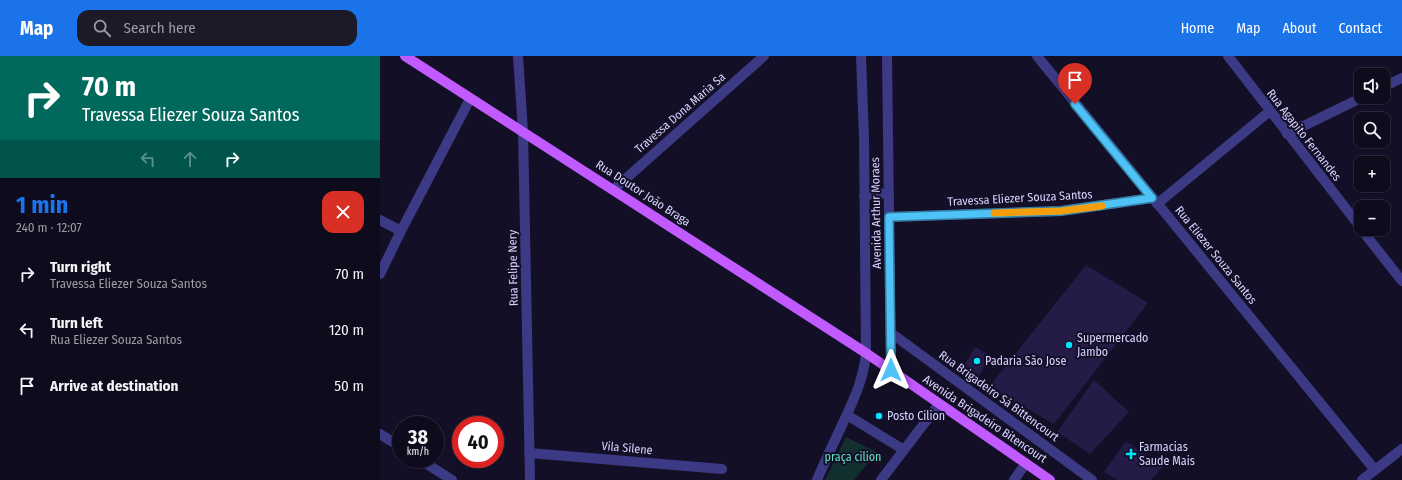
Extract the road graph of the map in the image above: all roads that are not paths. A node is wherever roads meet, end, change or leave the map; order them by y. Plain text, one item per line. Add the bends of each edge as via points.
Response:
1 (405, 56) edge
2 (518, 56) edge
3 (764, 56) edge
4 (861, 56) edge
5 (887, 56) edge
6 (1037, 56) edge
7 (1228, 56) edge
8 (1402, 78) edge
9 (1390, 84) edge
10 (470, 98) junction
11 (1354, 101) edge
12 (1270, 111) junction
13 (523, 131) junction
14 (1287, 134) junction
15 (613, 190) junction
16 (889, 193) junction
17 (864, 195) junction
18 (1155, 201) junction
19 (889, 217) junction
20 (380, 220) edge
21 (1354, 220) edge
22 (401, 231) junction
23 (1367, 236) edge
24 (380, 274) edge
25 (1402, 281) edge
26 (891, 333) junction
27 (866, 353) junction
28 (891, 370) junction
29 (939, 404) junction
30 (847, 414) junction
31 (380, 434) edge
32 (392, 441) edge
33 (1402, 449) edge
34 (904, 450) junction
35 (529, 454) junction
36 (1026, 463) junction
37 (433, 468) edge
38 (722, 469) dead end
39 (1375, 470) junction
40 (452, 480) edge
41 (530, 480) edge
42 (817, 480) edge
43 (881, 480) edge
44 (1014, 480) edge
45 (1050, 480) edge
46 (1092, 480) edge
47 (1362, 480) edge

1 - 10 main road, Rua Doutor João Braga
2 - 13 street, Rua Felipe Nery
3 - 15 street, Travessa Dona Maria Sa
4 - 17 street, Avenida Arthur Moraes
5 - 16 street, Avenida Arthur Moraes
6 - 18 street, Rua Eliezer Souza Santos
7 - 12 street, Rua Agapito Fernandes
8 - 9 street
10 - 13 main road, Rua Doutor João Braga
10 - 22 street
11 - 14 street
12 - 14 street, Rua Agapito Fernandes
12 - 18 street
13 - 15 main road, Rua Doutor João Braga
13 - 35 street, Rua Felipe Nery
14 - 21 street, Rua Agapito Fernandes
15 - 27 main road, Rua Doutor João Braga
16 - 17 street
16 - 19 street, Avenida Arthur Moraes
17 - 27 street, Avenida Arthur Moraes
18 - 19 street, Travessa Eliezer Souza Santos via 1061,211
18 - 39 street, Rua Eliezer Souza Santos
19 - 26 street, Avenida Arthur Moraes
20 - 22 street
22 - 24 street
23 - 25 street, Rua Agapito Fernandes
26 - 28 street, Avenida Arthur Moraes
26 - 46 street, Rua Brigadeiro Sá Bittencourt
27 - 28 main road, Avenida Brigadeiro Bitencourt
27 - 30 street, Avenida Arthur Moraes via 861,380
28 - 29 main road, Avenida Brigadeiro Bitencourt
29 - 34 street
29 - 36 main road, Avenida Brigadeiro Bitencourt
30 - 34 street
30 - 42 street, Avenida Arthur Moraes
31 - 32 street
33 - 39 street
34 - 43 street
35 - 38 street, Vila Silene
35 - 41 street, Rua Felipe Nery
36 - 44 street
36 - 45 main road, Avenida Brigadeiro Bitencourt
37 - 40 street
39 - 47 street

